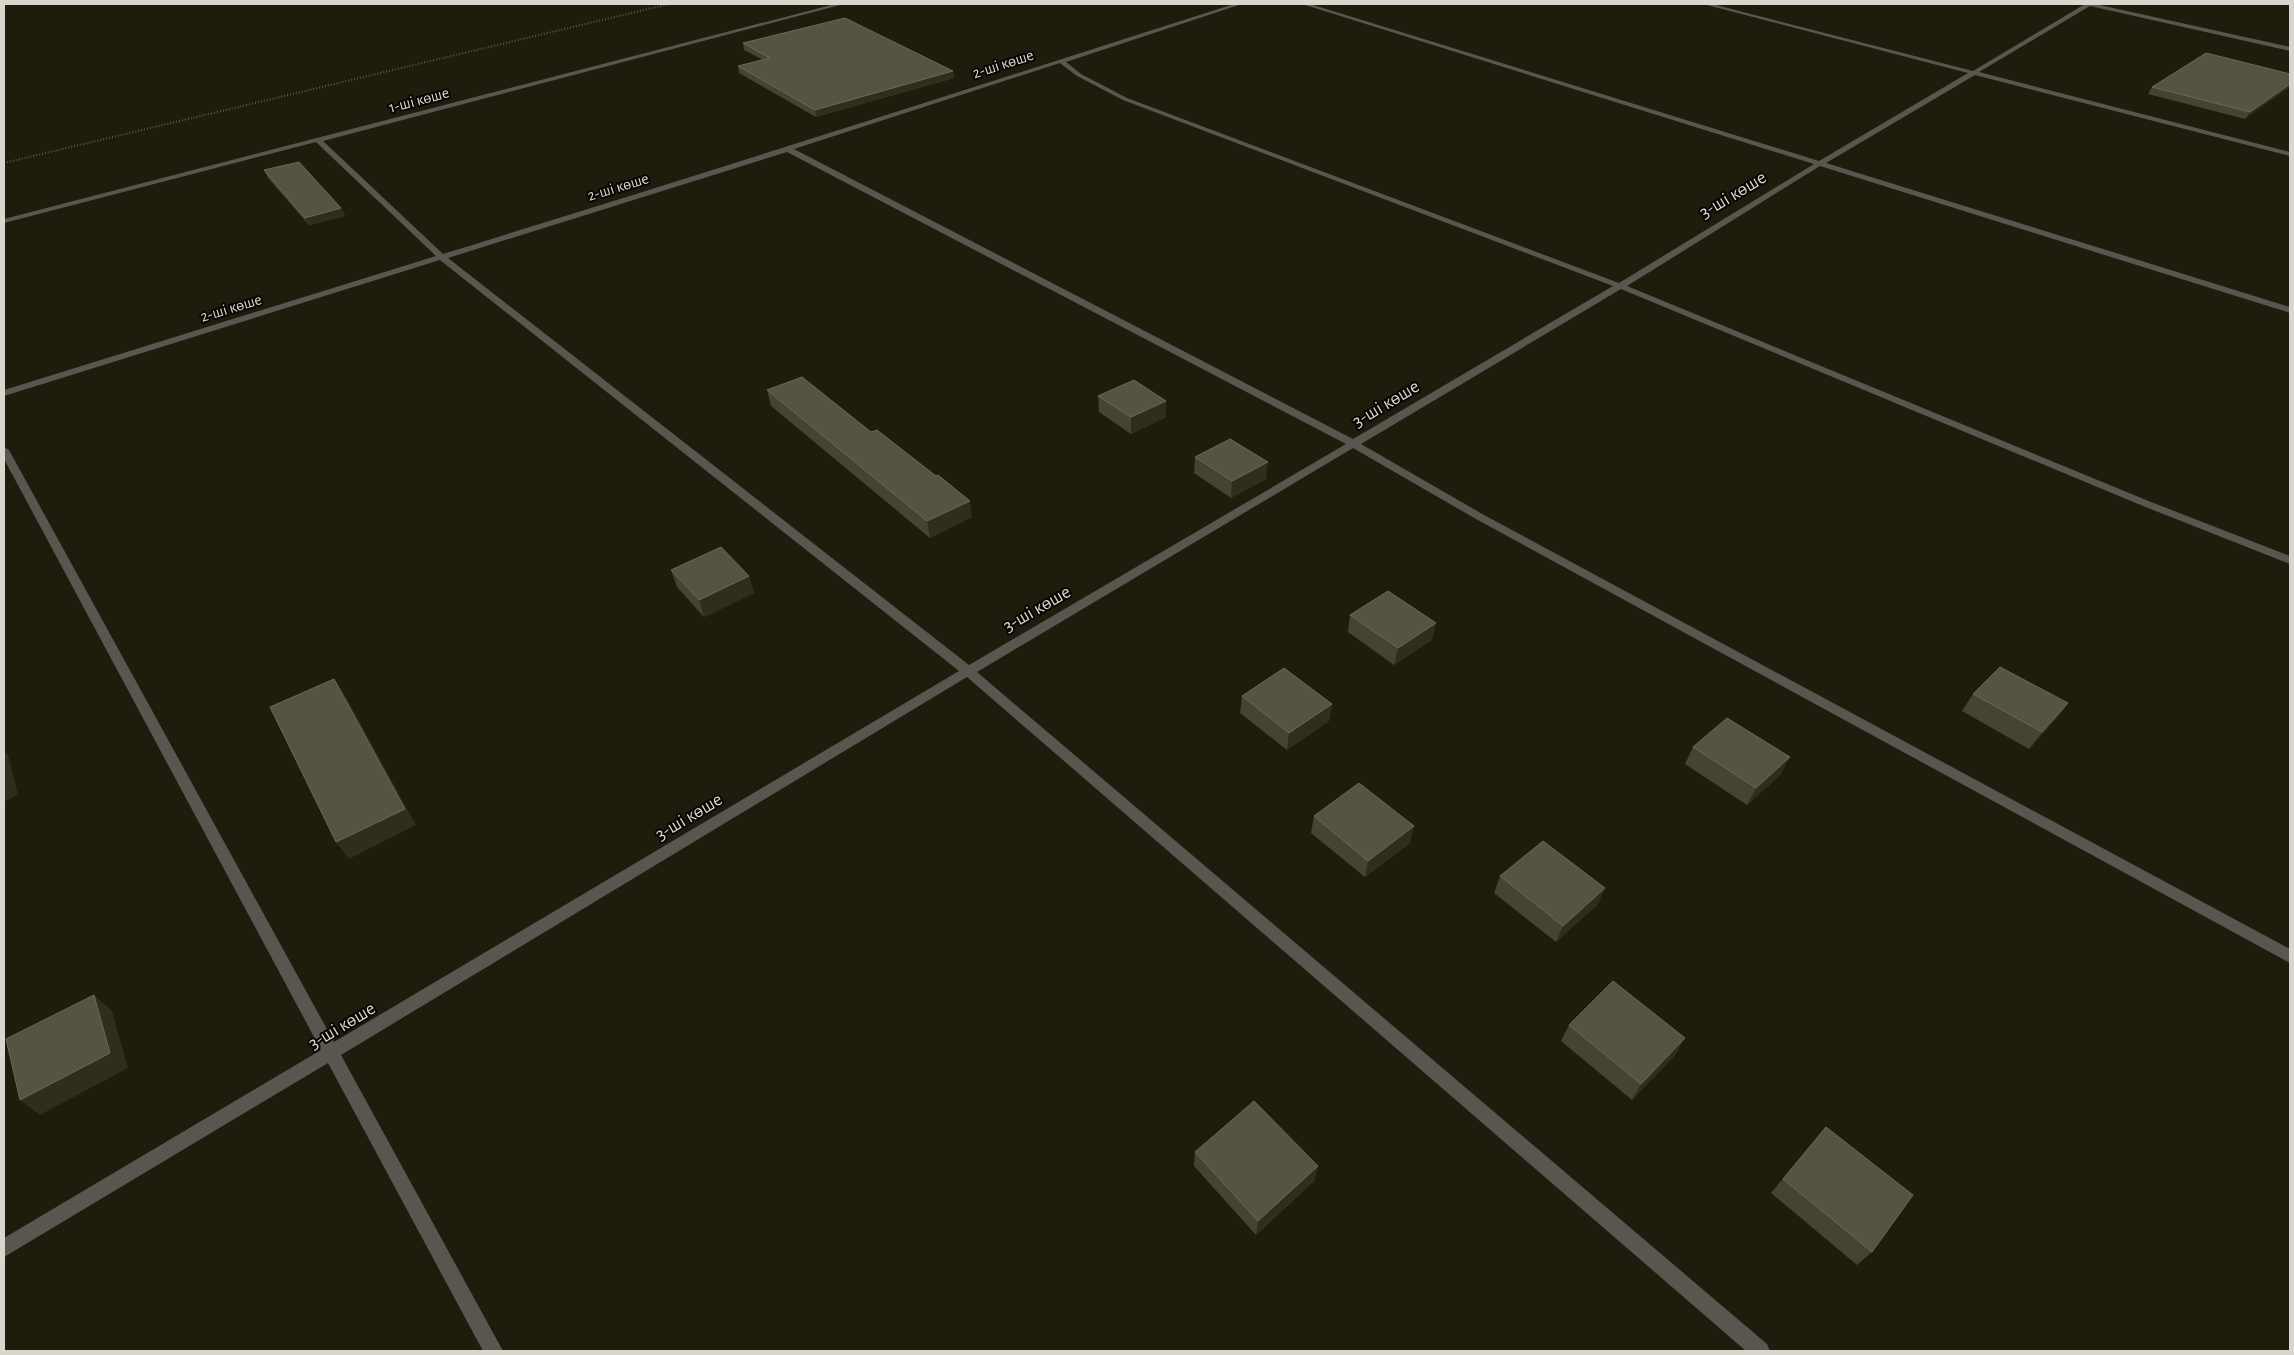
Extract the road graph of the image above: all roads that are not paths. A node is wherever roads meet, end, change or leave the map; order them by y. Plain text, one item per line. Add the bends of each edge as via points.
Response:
1 (841, 4) edge
2 (1239, 4) edge
3 (1305, 4) edge
4 (1706, 4) edge
5 (2089, 4) edge
6 (2290, 49) edge
7 (1060, 60) junction
8 (1974, 71) junction
9 (318, 140) junction
10 (788, 149) junction
11 (2290, 154) edge
12 (1821, 163) junction
13 (4, 221) edge
14 (442, 257) junction
15 (1620, 286) junction
16 (2290, 310) edge
17 (4, 394) edge
18 (1354, 444) junction
19 (4, 450) edge
20 (2290, 560) edge
21 (968, 672) junction
22 (2290, 956) edge
23 (331, 1054) junction
24 (4, 1248) edge
25 (493, 1351) edge
26 (1760, 1351) edge

1 - 9 lane, 1-ші көше
2 - 7 lane, 2-ші көше
3 - 12 lane
4 - 8 lane
5 - 6 lane
5 - 8 lane, 3-ші көше
7 - 10 lane, 2-ші көше
7 - 15 lane via 1079,75 1125,99
8 - 11 lane
8 - 12 lane, 3-ші көше
9 - 13 lane, 1-ші көше
9 - 14 lane
10 - 14 lane, 2-ші көше
10 - 18 lane
12 - 15 lane, 3-ші көше
12 - 16 lane
14 - 17 lane, 2-ші көше
14 - 21 lane
15 - 18 lane, 3-ші көше
15 - 20 lane via 2146,504
18 - 21 lane, 3-ші көше
18 - 22 lane via 1480,517
19 - 23 lane
21 - 23 lane, 3-ші көше
21 - 26 lane
23 - 24 lane, 3-ші көше
23 - 25 lane

